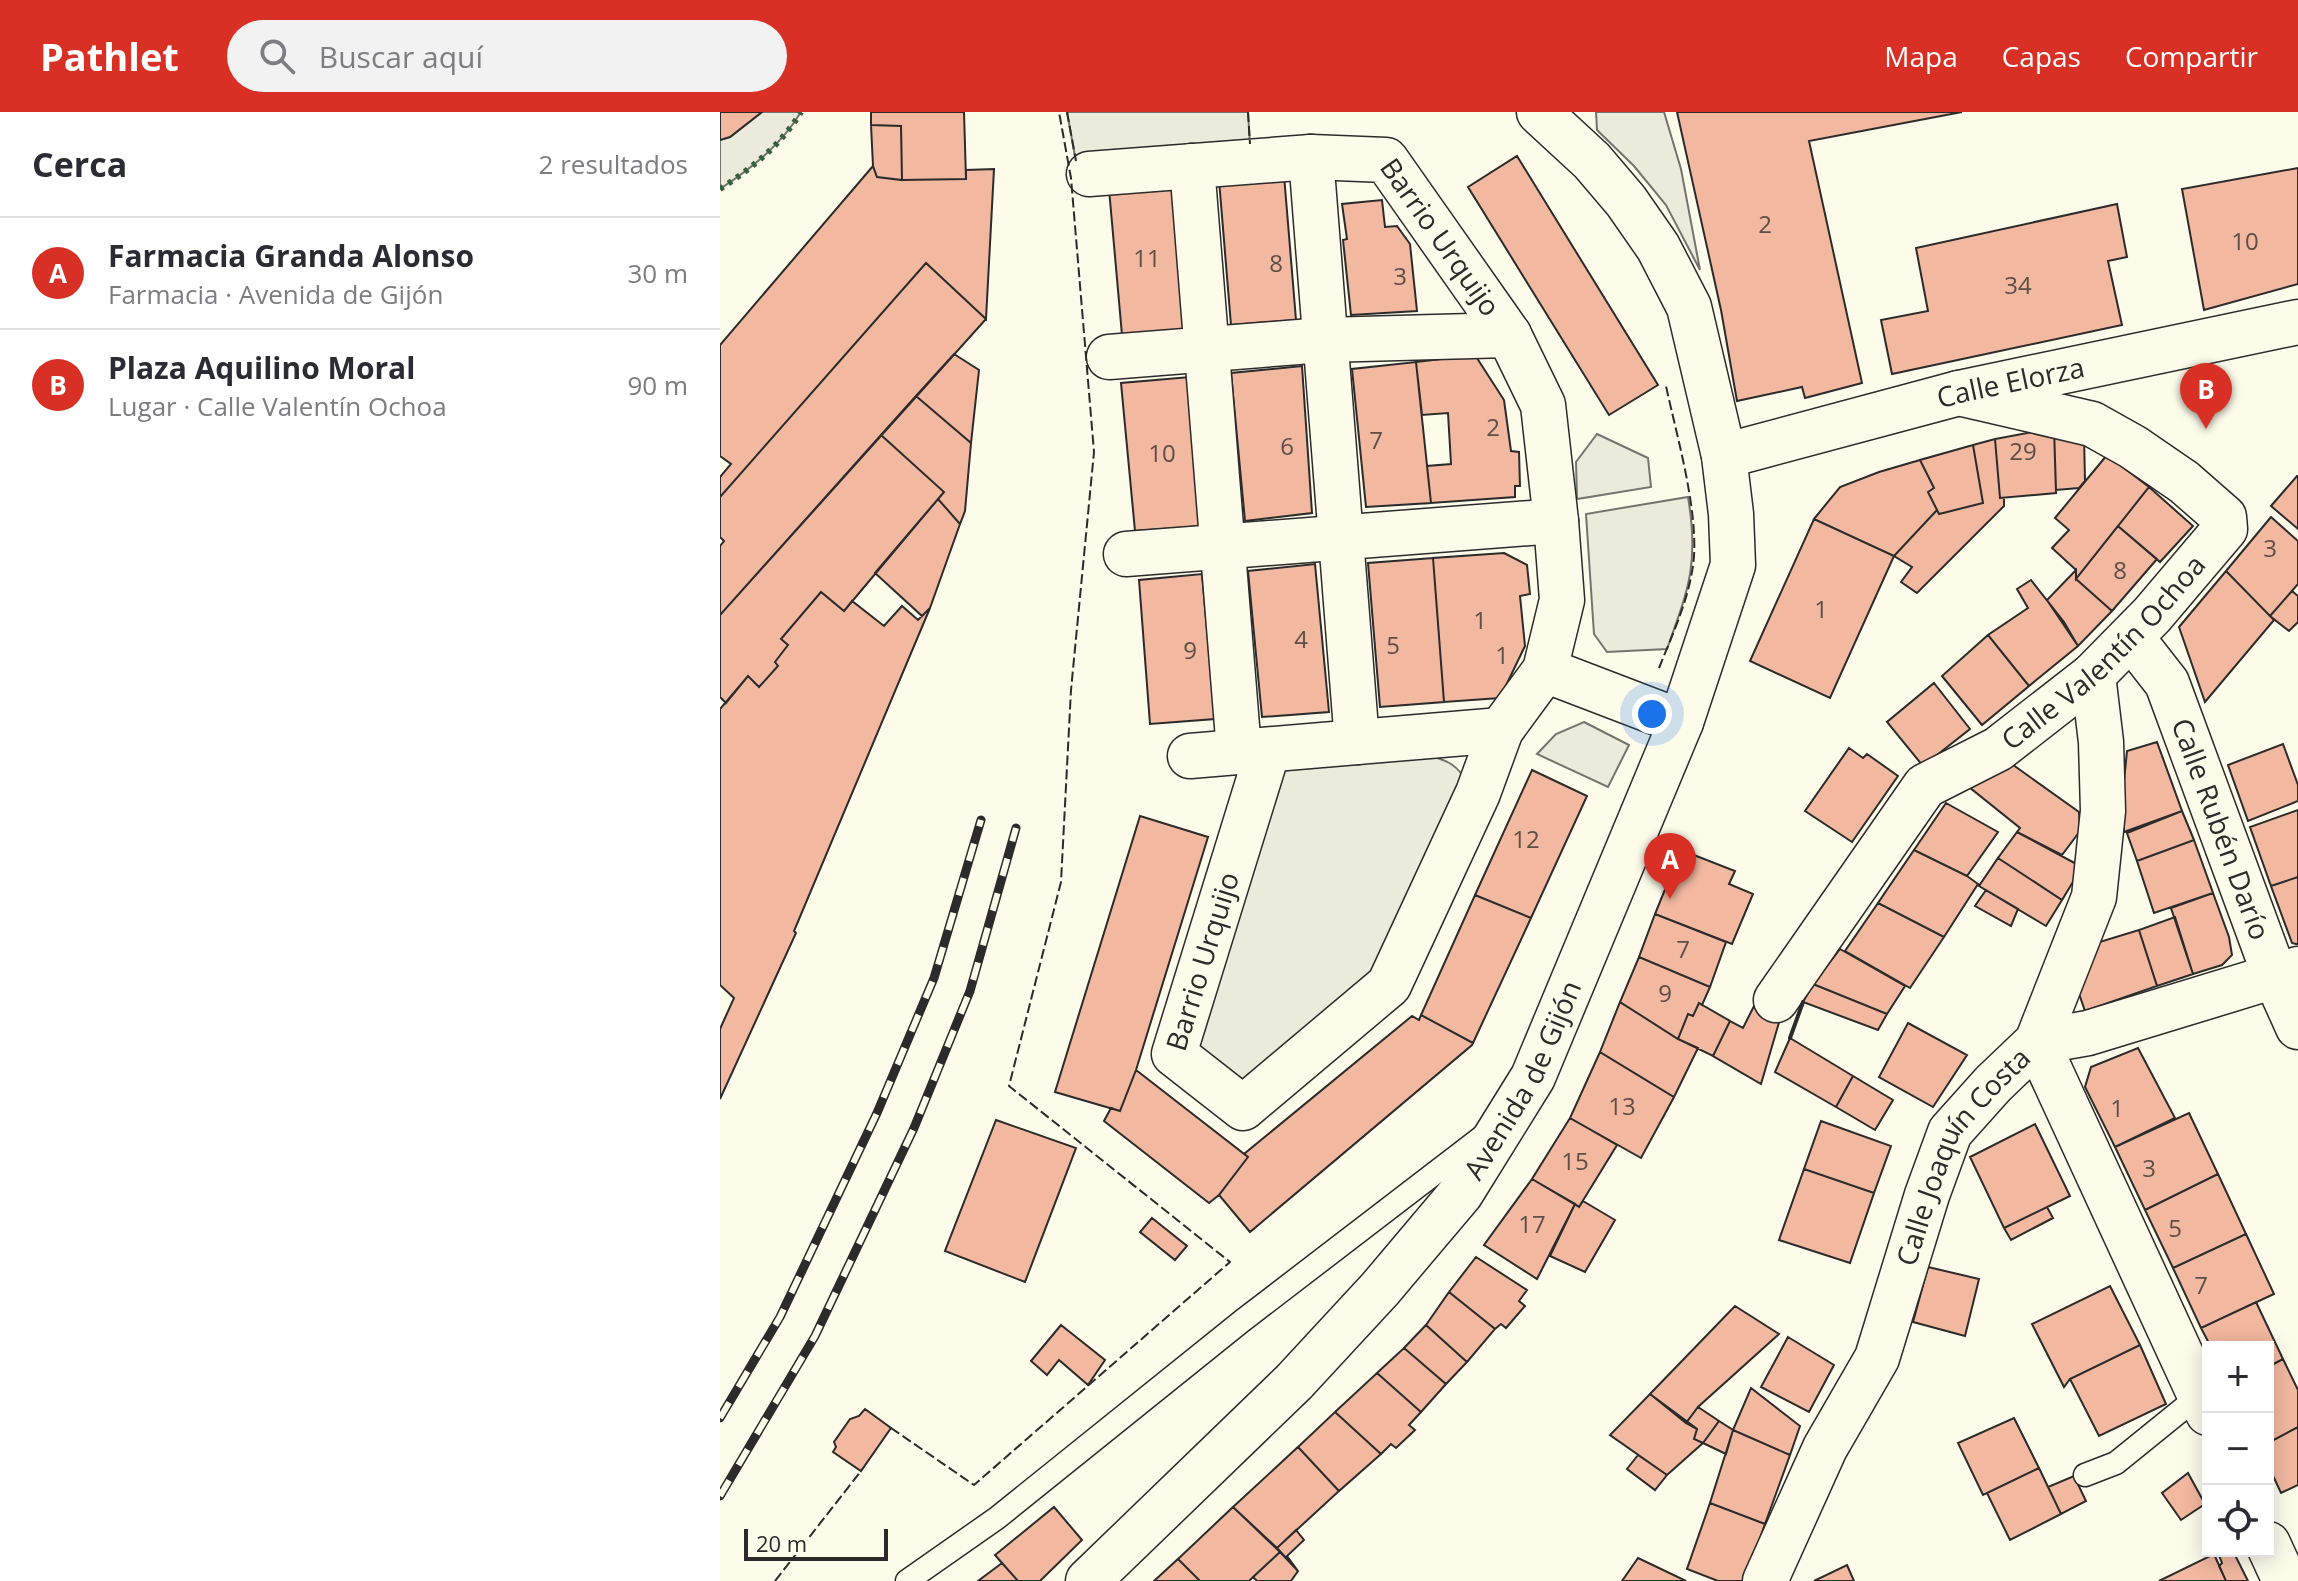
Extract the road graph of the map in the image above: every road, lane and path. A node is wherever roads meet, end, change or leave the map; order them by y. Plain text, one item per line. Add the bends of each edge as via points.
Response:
1 (1539, 112) edge
2 (1576, 128) edge
3 (1311, 157) junction
4 (1192, 166) junction
5 (1089, 174) dead end
6 (2298, 322) edge
7 (1509, 335) junction
8 (1324, 340) junction
9 (1207, 349) junction
10 (1109, 357) dead end
11 (1959, 393) junction
12 (1724, 456) junction
13 (1556, 521) junction
14 (1340, 538) junction
15 (1222, 547) junction
16 (1126, 554) dead end
17 (2131, 637) junction
18 (1545, 670) junction
19 (2093, 675) junction
20 (1681, 722) junction
21 (1501, 730) junction
22 (1357, 742) junction
23 (1253, 751) junction
24 (1190, 756) dead end
25 (2286, 972) edge
26 (1776, 1000) dead end
27 (2298, 1027) edge
28 (2037, 1042) junction
29 (1506, 1118) junction
30 (2202, 1400) edge
31 (2202, 1405) edge
32 (2085, 1475) dead end
33 (2274, 1557) edge
34 (907, 1581) edge
35 (1088, 1581) edge
36 (1765, 1581) edge
37 (2285, 1581) edge

1 - 2 street, Avenida de Gijón
2 - 12 street, Avenida de Gijón via 1592,161 1658,247 1689,307
3 - 4 street, Barrio Urquijo
3 - 7 street, Barrio Urquijo via 1386,160
3 - 8 street
4 - 5 street, Barrio Urquijo
4 - 9 street, Barrio Urquijo
6 - 11 street, Calle Elorza
7 - 8 street, Barrio Urquijo
7 - 13 street, Barrio Urquijo via 1543,405
8 - 9 street, Barrio Urquijo
8 - 14 street
9 - 10 street, Barrio Urquijo
9 - 15 street, Barrio Urquijo
11 - 12 street, Calle Elorza
11 - 17 street, Calle Valentín Ochoa via 2092,424 2184,482 2224,517 2225,529
12 - 20 street, Avenida de Gijón via 1733,565
13 - 14 street
13 - 18 street, Barrio Urquijo via 1562,600
14 - 15 street
14 - 22 street
15 - 16 street
15 - 23 street, Barrio Urquijo
17 - 19 street, Calle Valentín Ochoa
17 - 25 street, Calle Rubén Darío via 2167,683
18 - 20 street
18 - 21 street, Barrio Urquijo
19 - 26 street, Calle Valentín Ochoa via 1998,749 1925,786
19 - 28 street, Calle Joaquín Costa via 2103,811 2094,897
20 - 29 street, Avenida de Gijón via 1533,1077
21 - 22 street
21 - 23 street, Barrio Urquijo via 1478,793 1389,985 1243,1108 1174,1054
22 - 23 street
23 - 24 street
25 - 27 street, Calle Rubén Darío
25 - 28 street via 2088,1033
28 - 30 street
28 - 36 street, Calle Joaquín Costa via 1950,1132 1877,1358 1825,1448
29 - 34 lane via 997,1518
29 - 35 street, Avenida de Gijón via 1461,1193 1380,1289 1294,1382
31 - 32 lane via 2116,1463
33 - 37 street

